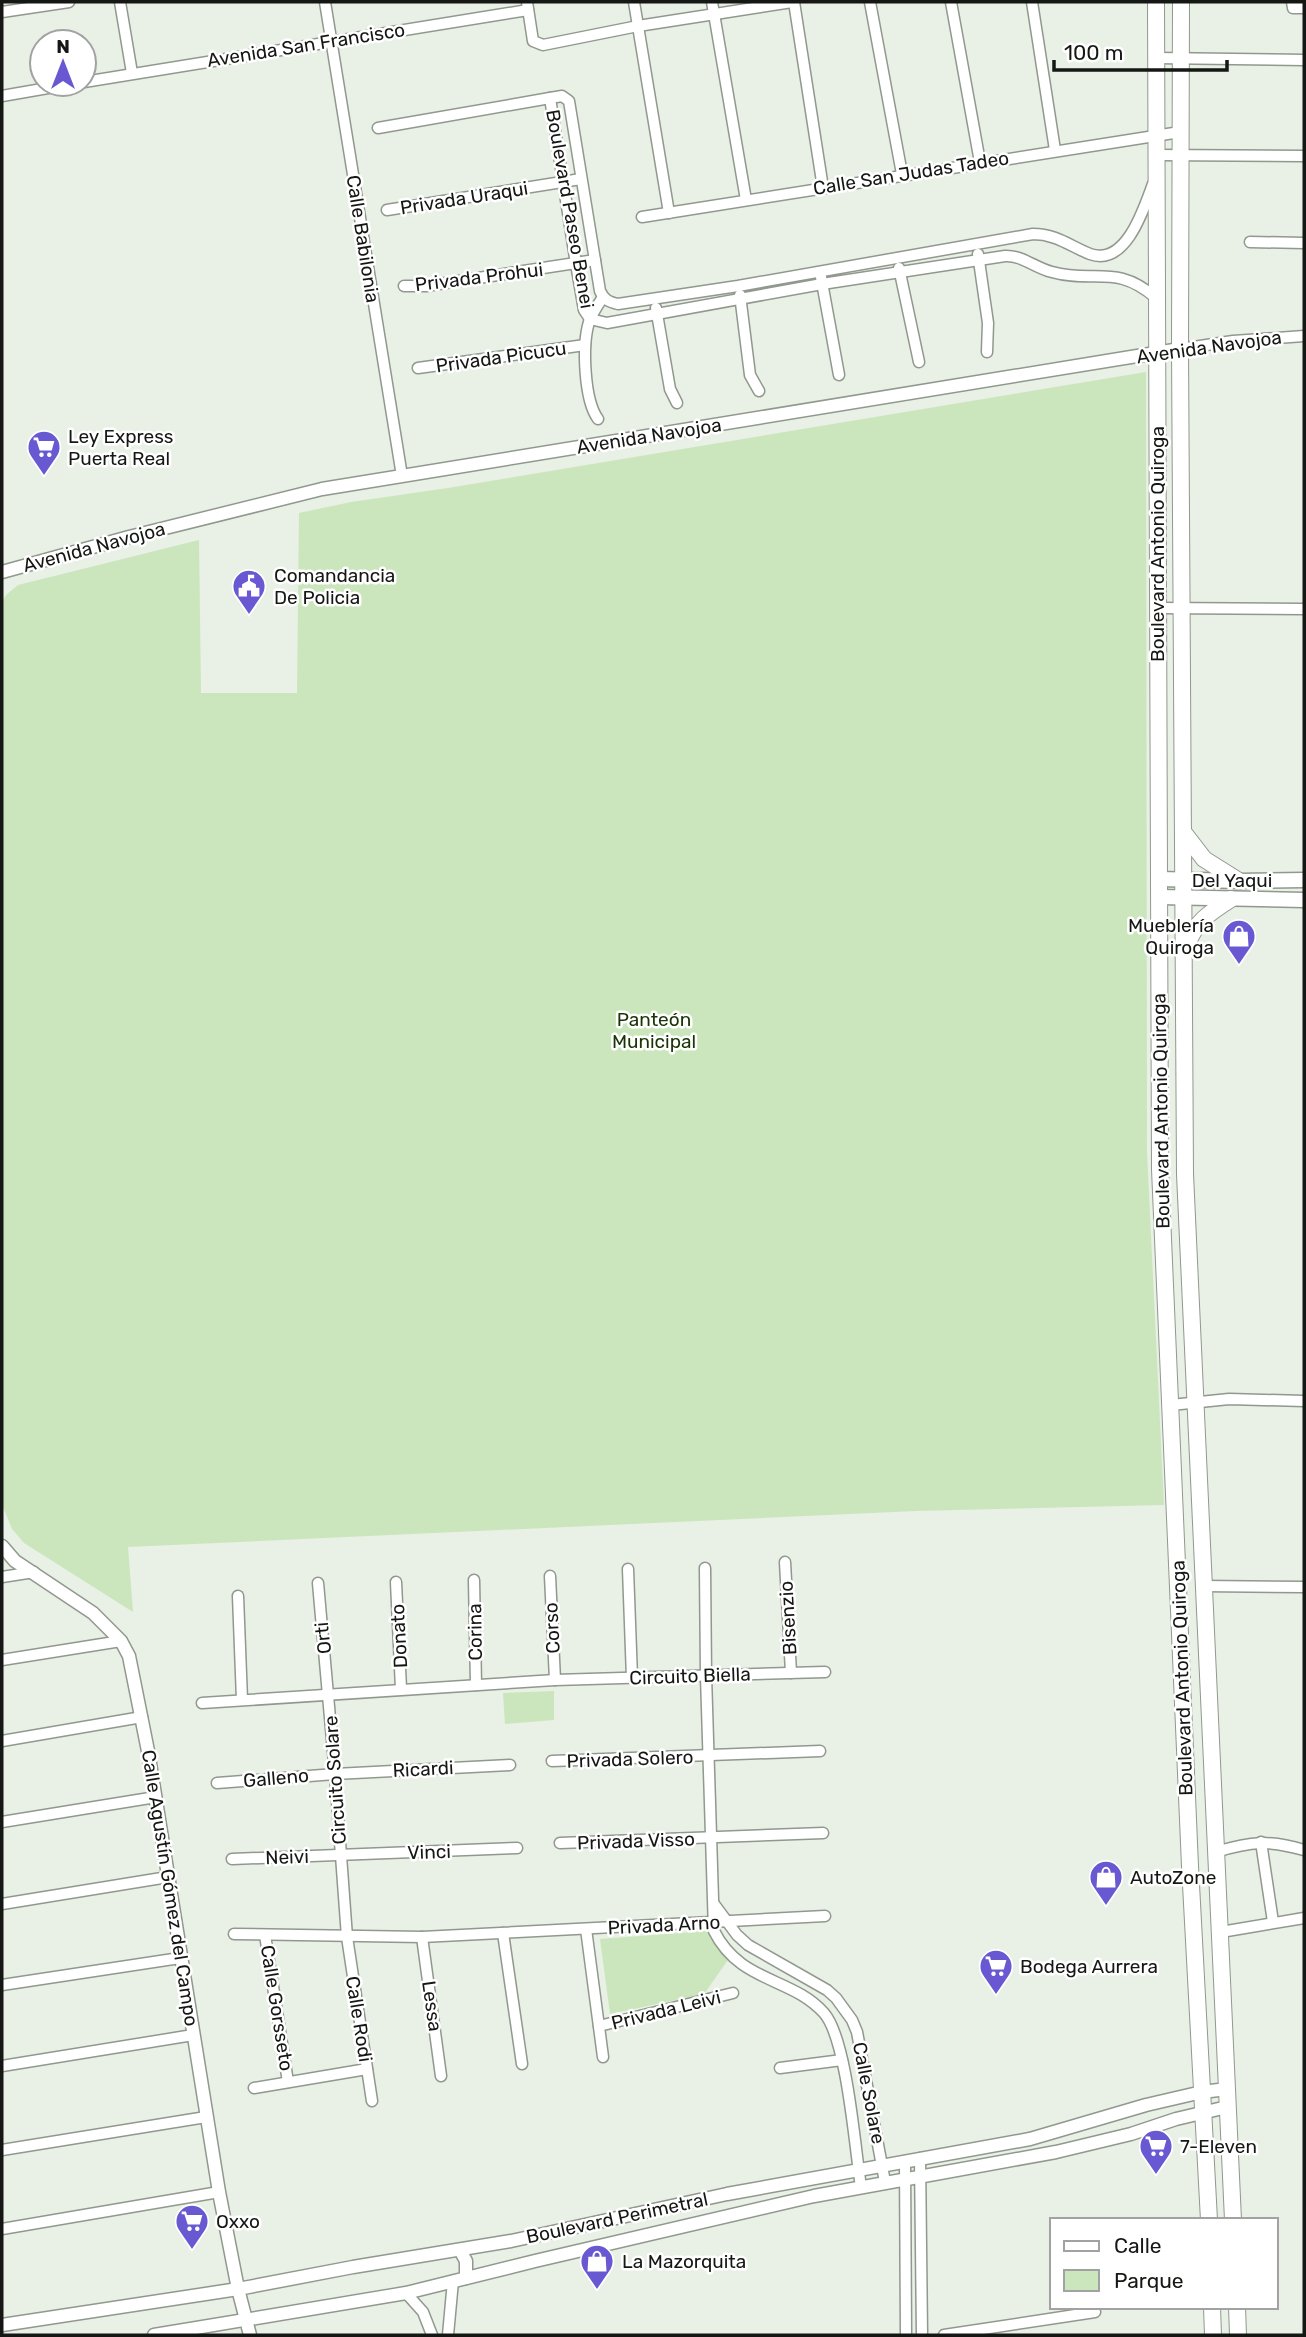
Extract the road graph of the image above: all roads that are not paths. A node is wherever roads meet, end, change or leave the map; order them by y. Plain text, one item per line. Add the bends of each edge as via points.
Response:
1 (69, 2) edge
2 (120, 2) edge
3 (325, 2) edge
4 (634, 2) edge
5 (793, 2) edge
6 (870, 2) edge
7 (951, 2) edge
8 (1032, 2) edge
9 (1156, 2) edge
10 (1181, 2) edge
11 (1292, 2) edge
12 (528, 6) edge
13 (713, 8) edge
14 (1304, 8) edge
15 (2, 12) edge
16 (638, 26) junction
17 (331, 41) junction
18 (1156, 58) junction
19 (1180, 59) junction
20 (1304, 60) edge
21 (132, 73) junction
22 (98, 79) edge
23 (28, 91) edge
24 (2, 96) edge
25 (550, 99) junction
26 (378, 128) dead end
27 (1180, 132) junction
28 (1156, 135) junction
29 (1055, 150) junction
30 (1180, 154) junction
31 (1156, 155) junction
32 (1304, 156) edge
33 (980, 162) junction
34 (902, 174) junction
35 (1156, 174) junction
36 (581, 179) junction
37 (564, 182) junction
38 (823, 188) junction
39 (746, 200) junction
40 (387, 210) dead end
41 (669, 212) junction
42 (642, 217) dead end
43 (1250, 242) dead end
44 (1304, 243) edge
45 (976, 245) junction
46 (1113, 253) junction
47 (897, 258) junction
48 (595, 260) junction
49 (979, 260) junction
50 (576, 264) junction
51 (820, 271) junction
52 (900, 272) junction
53 (1112, 275) junction
54 (822, 284) junction
55 (404, 286) dead end
56 (738, 286) junction
57 (603, 297) junction
58 (654, 298) junction
59 (1156, 298) junction
60 (741, 300) junction
61 (658, 314) junction
62 (590, 319) junction
63 (1304, 336) edge
64 (585, 345) junction
65 (1180, 349) junction
66 (987, 352) dead end
67 (1156, 353) junction
68 (919, 362) dead end
69 (418, 368) dead end
70 (839, 375) dead end
71 (759, 391) dead end
72 (677, 404) dead end
73 (598, 419) dead end
74 (402, 476) junction
75 (5, 569) edge
76 (2, 581) edge
77 (1157, 608) junction
78 (1183, 608) junction
79 (1304, 609) edge
80 (1183, 832) junction
81 (1160, 879) junction
82 (1184, 880) junction
83 (1304, 880) edge
84 (1239, 881) junction
85 (1160, 897) junction
86 (1184, 898) junction
87 (1231, 899) junction
88 (1304, 900) edge
89 (1184, 953) junction
90 (1197, 1401) junction
91 (1304, 1401) edge
92 (1171, 1405) junction
93 (2, 1546) edge
94 (785, 1562) dead end
95 (705, 1568) dead end
96 (628, 1569) dead end
97 (34, 1572) junction
98 (550, 1576) dead end
99 (2, 1577) edge
100 (474, 1580) dead end
101 (396, 1582) dead end
102 (318, 1583) dead end
103 (1203, 1586) junction
104 (1304, 1587) edge
105 (238, 1596) dead end
106 (121, 1642) junction
107 (2, 1660) edge
108 (825, 1672) dead end
109 (791, 1673) junction
110 (706, 1676) junction
111 (632, 1678) junction
112 (555, 1680) junction
113 (476, 1685) junction
114 (401, 1689) junction
115 (328, 1694) junction
116 (242, 1700) junction
117 (202, 1703) dead end
118 (142, 1717) junction
119 (2, 1741) edge
120 (820, 1751) dead end
121 (709, 1757) junction
122 (552, 1761) dead end
123 (510, 1765) dead end
124 (335, 1773) junction
125 (217, 1783) dead end
126 (156, 1797) junction
127 (2, 1822) edge
128 (823, 1833) dead end
129 (712, 1838) junction
130 (1261, 1842) junction
131 (559, 1843) dead end
132 (517, 1848) dead end
133 (1304, 1850) edge
134 (1216, 1852) junction
135 (341, 1856) junction
136 (232, 1859) dead end
137 (168, 1877) junction
138 (2, 1904) edge
139 (714, 1905) junction
140 (824, 1916) dead end
141 (1304, 1918) edge
142 (712, 1922) junction
143 (726, 1922) junction
144 (1273, 1922) junction
145 (586, 1929) junction
146 (1221, 1932) junction
147 (503, 1933) junction
148 (234, 1934) dead end
149 (265, 1935) junction
150 (347, 1937) junction
151 (422, 1937) junction
152 (180, 1958) junction
153 (779, 1964) junction
154 (771, 1981) junction
155 (2, 1985) edge
156 (733, 1993) dead end
157 (852, 2020) junction
158 (599, 2026) junction
159 (833, 2028) junction
160 (193, 2035) junction
161 (603, 2057) dead end
162 (842, 2060) junction
163 (522, 2064) dead end
164 (2, 2066) edge
165 (780, 2068) dead end
166 (367, 2069) junction
167 (442, 2076) dead end
168 (288, 2082) junction
169 (254, 2088) dead end
170 (1227, 2089) junction
171 (869, 2091) junction
172 (1202, 2092) junction
173 (848, 2095) junction
174 (372, 2101) dead end
175 (1227, 2107) junction
176 (1203, 2112) junction
177 (206, 2116) junction
178 (2, 2150) edge
179 (920, 2158) junction
180 (905, 2161) junction
181 (882, 2165) junction
182 (858, 2169) junction
183 (921, 2176) junction
184 (904, 2179) junction
185 (885, 2182) junction
186 (861, 2187) junction
187 (219, 2192) junction
188 (727, 2194) junction
189 (1209, 2218) edge
190 (1233, 2218) edge
191 (712, 2219) junction
192 (2, 2229) edge
193 (460, 2250) junction
194 (459, 2280) junction
195 (906, 2281) junction
196 (923, 2282) junction
197 (238, 2290) junction
198 (406, 2293) junction
199 (1212, 2309) edge
200 (1237, 2309) edge
201 (1095, 2312) dead end
202 (246, 2321) junction
203 (2, 2325) edge
204 (154, 2335) edge
205 (250, 2335) edge
206 (432, 2335) edge
207 (448, 2335) edge
208 (906, 2335) edge
209 (922, 2335) edge
210 (944, 2335) edge
211 (1213, 2335) edge
212 (1238, 2335) edge

1 - 15 street
2 - 21 street
3 - 17 street, Calle Babilonia
4 - 16 street
5 - 13 street
5 - 38 street
6 - 34 street
7 - 33 street
8 - 29 street
9 - 18 main road, Boulevard Antonio Quiroga
10 - 19 main road, Boulevard Antonio Quiroga
11 - 14 street via 1293,8
12 - 16 street via 537,44
12 - 17 street, Avenida San Francisco
13 - 16 street
13 - 39 street
16 - 41 street
17 - 21 street, Avenida San Francisco
17 - 74 street, Calle Babilonia
18 - 19 street
18 - 28 main road, Boulevard Antonio Quiroga
19 - 20 street
19 - 27 main road, Boulevard Antonio Quiroga
21 - 22 street, Avenida San Francisco
23 - 24 street
25 - 26 street
25 - 36 street, Boulevard Paseo Benei via 562,96 569,101
25 - 37 street, Boulevard Paseo Benei
27 - 28 street, Calle San Judas Tadeo
27 - 30 main road, Boulevard Antonio Quiroga
28 - 29 street, Calle San Judas Tadeo
28 - 31 main road, Boulevard Antonio Quiroga
29 - 33 street, Calle San Judas Tadeo
30 - 31 street
30 - 32 street
30 - 65 main road, Boulevard Antonio Quiroga
31 - 35 main road, Boulevard Antonio Quiroga
33 - 34 street, Calle San Judas Tadeo
34 - 38 street, Calle San Judas Tadeo
35 - 46 street via 1140,218
35 - 59 main road, Boulevard Antonio Quiroga
36 - 37 street, Privada Uraqui
36 - 48 street, Boulevard Paseo Benei
37 - 40 street, Privada Uraqui
37 - 50 street, Boulevard Paseo Benei
38 - 39 street, Calle San Judas Tadeo
39 - 41 street, Calle San Judas Tadeo
41 - 42 street, Calle San Judas Tadeo
43 - 44 street
45 - 46 street, Boulevard Paseo Benei via 1043,234 1094,255
45 - 47 street, Boulevard Paseo Benei
45 - 49 street
46 - 53 street
47 - 51 street, Boulevard Paseo Benei
47 - 52 street
48 - 50 street, Privada Prohui
48 - 57 street, Boulevard Paseo Benei
49 - 52 street, Boulevard Paseo Benei
49 - 53 street, Boulevard Paseo Benei via 1012,256 1064,275
49 - 66 street via 989,323
50 - 55 street, Privada Prohui
50 - 62 street, Boulevard Paseo Benei via 584,310
51 - 54 street
51 - 56 street, Boulevard Paseo Benei
52 - 54 street, Boulevard Paseo Benei
52 - 68 street
53 - 59 street, Boulevard Paseo Benei via 1136,283
54 - 60 street, Boulevard Paseo Benei
54 - 70 street
56 - 58 street, Boulevard Paseo Benei
56 - 60 street
57 - 58 street, Boulevard Paseo Benei via 618,304
57 - 62 street
58 - 61 street
59 - 67 main road, Boulevard Antonio Quiroga
60 - 61 street, Boulevard Paseo Benei
60 - 71 street via 750,375
61 - 62 street, Boulevard Paseo Benei via 607,323
61 - 72 street via 670,389
62 - 64 street
63 - 65 street, Avenida Navojoa
64 - 69 street, Privada Picucu
64 - 73 street via 590,404
65 - 67 street, Avenida Navojoa
65 - 78 main road, Boulevard Antonio Quiroga
67 - 74 street, Avenida Navojoa
67 - 77 main road, Boulevard Antonio Quiroga
74 - 75 street, Avenida Navojoa via 287,497
75 - 76 street
77 - 78 street
77 - 81 main road, Boulevard Antonio Quiroga
78 - 79 street
78 - 80 main road, Boulevard Antonio Quiroga
80 - 82 main road, Boulevard Antonio Quiroga
80 - 84 main road via 1204,859
81 - 82 main road, Del Yaqui
81 - 85 main road, Boulevard Antonio Quiroga
82 - 84 main road, Del Yaqui
82 - 86 main road, Boulevard Antonio Quiroga
83 - 84 main road, Del Yaqui
85 - 86 main road, Del Yaqui
85 - 92 main road, Boulevard Antonio Quiroga via 1160,1169
86 - 87 main road, Del Yaqui
86 - 89 main road, Boulevard Antonio Quiroga
87 - 88 main road, Del Yaqui
87 - 89 main road via 1192,931
89 - 90 main road, Boulevard Antonio Quiroga via 1185,1174
90 - 91 street
90 - 92 street
90 - 103 main road, Boulevard Antonio Quiroga
92 - 172 main road, Boulevard Antonio Quiroga
93 - 97 street, Calle Agustín Gómez del Campo
94 - 109 street, Bisenzio
95 - 110 street
96 - 111 street
97 - 99 street
97 - 106 street, Calle Agustín Gómez del Campo via 93,1614
98 - 112 street, Corso
100 - 113 street, Corina
101 - 114 street, Donato
102 - 115 street, Orti
103 - 104 street
103 - 134 main road, Boulevard Antonio Quiroga
105 - 116 street
106 - 107 street
106 - 118 street, Calle Agustín Gómez del Campo via 129,1656
108 - 109 street, Circuito Biella
109 - 110 street, Circuito Biella
110 - 111 street, Circuito Biella
110 - 121 street
111 - 112 street, Circuito Biella
112 - 113 street, Circuito Solare
113 - 114 street, Circuito Solare
114 - 115 street, Circuito Solare
115 - 116 street
115 - 124 street, Circuito Solare
116 - 117 street
118 - 119 street
118 - 126 street, Calle Agustín Gómez del Campo
120 - 121 street, Privada Solero
121 - 122 street, Privada Solero
121 - 129 street
123 - 124 street, Ricardi
124 - 125 street, Galleno
124 - 135 street, Circuito Solare
126 - 127 street
126 - 137 street, Calle Agustín Gómez del Campo
128 - 129 street, Privada Visso
129 - 131 street, Privada Visso
129 - 139 street
130 - 133 street
130 - 134 street
130 - 144 street
132 - 135 street, Vinci
134 - 146 main road, Boulevard Antonio Quiroga
135 - 136 street, Neivi
135 - 150 street, Circuito Solare
137 - 138 street
137 - 152 street, Calle Agustín Gómez del Campo
139 - 142 street
139 - 143 street, Calle Solare
140 - 143 street, Privada Arno
141 - 144 street
142 - 143 street, Privada Arno
142 - 145 street, Privada Arno
142 - 154 street, Calle Solare via 728,1952
143 - 153 street, Calle Solare via 748,1945
144 - 146 street
145 - 147 street, Privada Arno
145 - 158 street
146 - 170 main road, Boulevard Antonio Quiroga
147 - 151 street
147 - 163 street
148 - 149 street
149 - 150 street
149 - 168 street, Calle Gorsseto
150 - 151 street
150 - 166 street, Calle Rodi
151 - 167 street, Lessa
152 - 155 street
152 - 160 street, Calle Agustín Gómez del Campo
153 - 154 street
153 - 157 street, Calle Solare via 827,1990
154 - 159 street, Calle Solare via 815,2005
156 - 158 street, Privada Leivi
157 - 159 street
157 - 171 street, Calle Solare
158 - 161 street
159 - 162 street, Calle Solare
160 - 164 street
160 - 177 street, Calle Agustín Gómez del Campo
162 - 165 street
162 - 173 street, Calle Solare
166 - 168 street
166 - 174 street, Calle Rodi
168 - 169 street
170 - 172 street, Boulevard Perimetral
170 - 175 main road, Boulevard Antonio Quiroga
171 - 173 street
171 - 181 street, Calle Solare
172 - 176 main road, Boulevard Antonio Quiroga
172 - 179 street, Boulevard Perimetral via 1030,2139
173 - 182 street, Calle Solare
175 - 176 street, Boulevard Perimetral
175 - 190 main road, Boulevard Antonio Quiroga
176 - 183 street, Boulevard Perimetral via 1055,2152
176 - 189 main road, Boulevard Antonio Quiroga
177 - 178 street
177 - 187 street, Calle Agustín Gómez del Campo
179 - 180 street, Boulevard Perimetral
179 - 183 street
180 - 181 street, Boulevard Perimetral
180 - 184 street
181 - 182 street, Boulevard Perimetral
181 - 185 street, Calle Solare
182 - 186 street, Calle Solare
182 - 188 street, Boulevard Perimetral
183 - 184 street, Boulevard Perimetral
183 - 196 street
184 - 185 street, Boulevard Perimetral
184 - 195 street
185 - 186 street, Boulevard Perimetral
186 - 191 street, Boulevard Perimetral
187 - 192 street
187 - 197 street, Calle Agustín Gómez del Campo
188 - 191 street
188 - 193 street, Boulevard Perimetral
191 - 194 street, Boulevard Perimetral
193 - 194 street via 467,2268
193 - 197 street, Boulevard Perimetral
194 - 198 street, Boulevard Perimetral
194 - 207 street
195 - 196 street
195 - 208 street
196 - 209 street
197 - 202 street, Calle Agustín Gómez del Campo
197 - 203 street, Boulevard Perimetral
198 - 202 street, Boulevard Perimetral
198 - 206 street via 423,2312
199 - 211 main road
200 - 212 main road
201 - 210 street
202 - 204 street, Boulevard Perimetral
202 - 205 street, Calle Agustín Gómez del Campo

